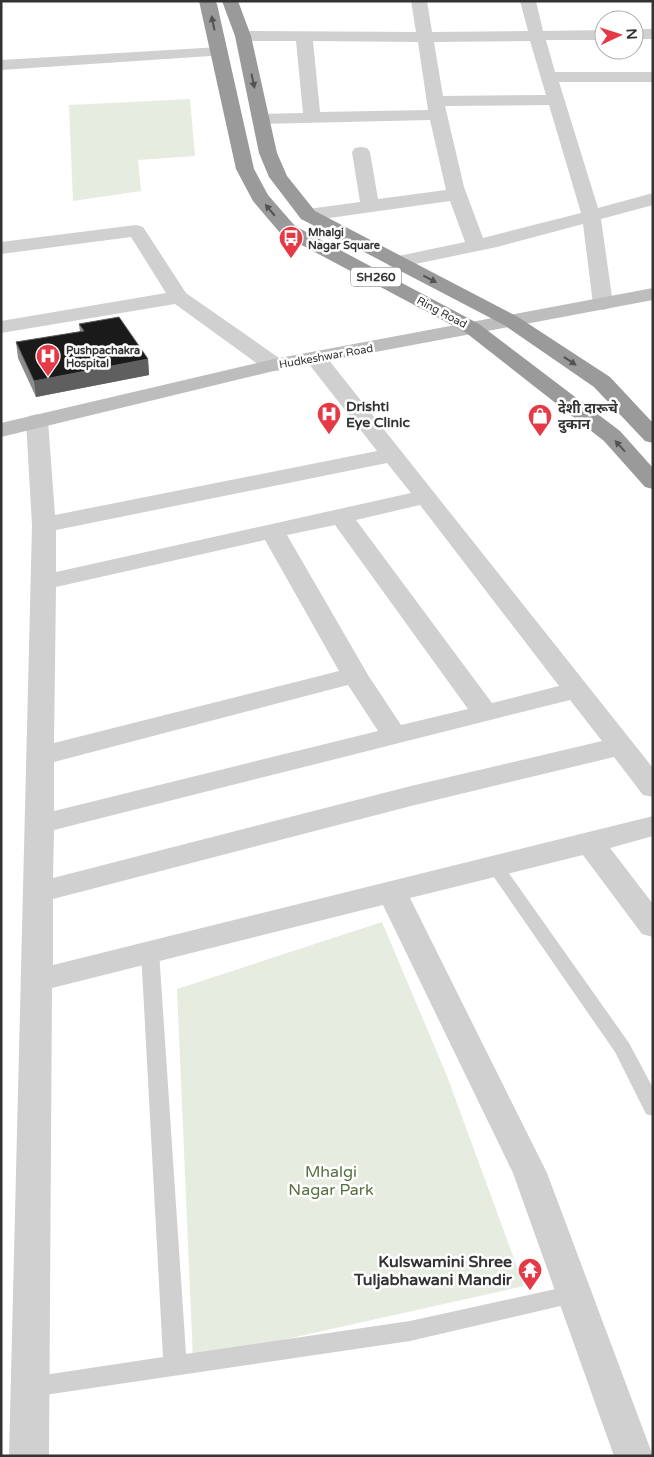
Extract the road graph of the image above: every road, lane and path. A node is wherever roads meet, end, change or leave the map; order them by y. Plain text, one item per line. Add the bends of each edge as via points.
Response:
1 (207, 1) edge
2 (230, 1) edge
3 (420, 1) edge
4 (528, 1) edge
5 (594, 35) edge
6 (243, 36) junction
7 (304, 36) junction
8 (537, 36) junction
9 (425, 37) junction
10 (220, 52) junction
11 (1, 65) edge
12 (548, 77) junction
13 (653, 77) edge
14 (556, 100) junction
15 (437, 108) junction
16 (312, 118) junction
17 (261, 119) junction
18 (361, 152) dead end
19 (457, 194) junction
20 (653, 199) edge
21 (370, 206) junction
22 (308, 215) junction
23 (591, 216) junction
24 (476, 245) junction
25 (1, 247) edge
26 (396, 262) junction
27 (653, 294) edge
28 (179, 297) junction
29 (604, 304) junction
30 (511, 321) junction
31 (1, 327) edge
32 (472, 328) junction
33 (316, 359) junction
34 (274, 365) junction
35 (37, 421) junction
36 (1, 430) edge
37 (653, 436) edge
38 (391, 454) junction
39 (653, 482) edge
40 (426, 497) junction
41 (341, 516) junction
42 (44, 525) junction
43 (272, 531) junction
44 (43, 582) junction
45 (355, 675) junction
46 (577, 690) junction
47 (485, 713) junction
48 (394, 736) junction
49 (620, 746) junction
50 (41, 756) junction
51 (653, 788) edge
52 (40, 824) junction
53 (653, 826) edge
54 (590, 843) junction
55 (495, 866) junction
56 (39, 892) junction
57 (392, 892) junction
58 (653, 926) edge
59 (150, 951) junction
60 (38, 980) junction
61 (653, 1108) edge
62 (574, 1294) junction
63 (175, 1364) junction
64 (30, 1387) junction
65 (29, 1456) edge
66 (634, 1456) edge

10 -> 1 highway, Ring Road / SH260
2 - 6 highway, Ring Road / SH260
3 - 9 street
4 - 8 street
5 - 8 street
6 - 7 street
6 -> 17 highway, Ring Road / SH260
7 - 9 street
7 - 16 street
8 - 9 street
8 - 12 street
9 - 15 street
10 - 11 street
32 -> 10 highway, Ring Road / SH260 via 288,230 260,197 245,169
12 - 13 street
12 - 14 street
14 - 15 street
14 - 23 street
15 - 16 street
15 - 19 street
16 - 17 street
17 - 22 highway, Ring Road / SH260 via 268,153 278,177
18 - 21 street
19 - 21 street
19 - 24 street via 462,215
20 - 23 street
21 - 22 street
22 - 26 highway, Ring Road / SH260
23 - 24 street
23 - 29 street
24 - 26 street
25 - 28 street via 136,231
26 -> 30 highway, Ring Road / SH260
27 - 29 main road, Hudkeshwar Road
28 - 31 street
28 - 34 street
29 - 30 main road, Hudkeshwar Road
30 - 32 main road, Hudkeshwar Road
30 -> 37 highway, Ring Road / SH260 via 602,382
32 - 33 main road, Hudkeshwar Road
39 -> 32 highway, Ring Road / SH260 via 612,436
33 - 34 main road, Hudkeshwar Road
33 - 38 street
34 - 35 main road, Hudkeshwar Road
35 - 36 main road, Hudkeshwar Road
35 - 42 street
38 - 40 street
38 - 42 street
40 - 41 street
40 - 46 street
41 - 43 street
41 - 47 street
42 - 44 street
43 - 44 street
43 - 45 street
44 - 50 street
45 - 48 street
45 - 50 street
46 - 47 street
46 - 49 street
47 - 48 street
48 - 52 street
49 - 51 street
49 - 56 street
50 - 52 street
52 - 56 street
53 - 54 street
54 - 55 street
54 - 58 street
55 - 57 street
55 - 61 lane via 622,1048
56 - 60 street
57 - 59 street
57 - 62 street via 530,1173
59 - 60 street
59 - 63 lane
60 - 64 street
62 - 63 lane via 410,1331
62 - 66 street
63 - 64 lane
64 - 65 street

